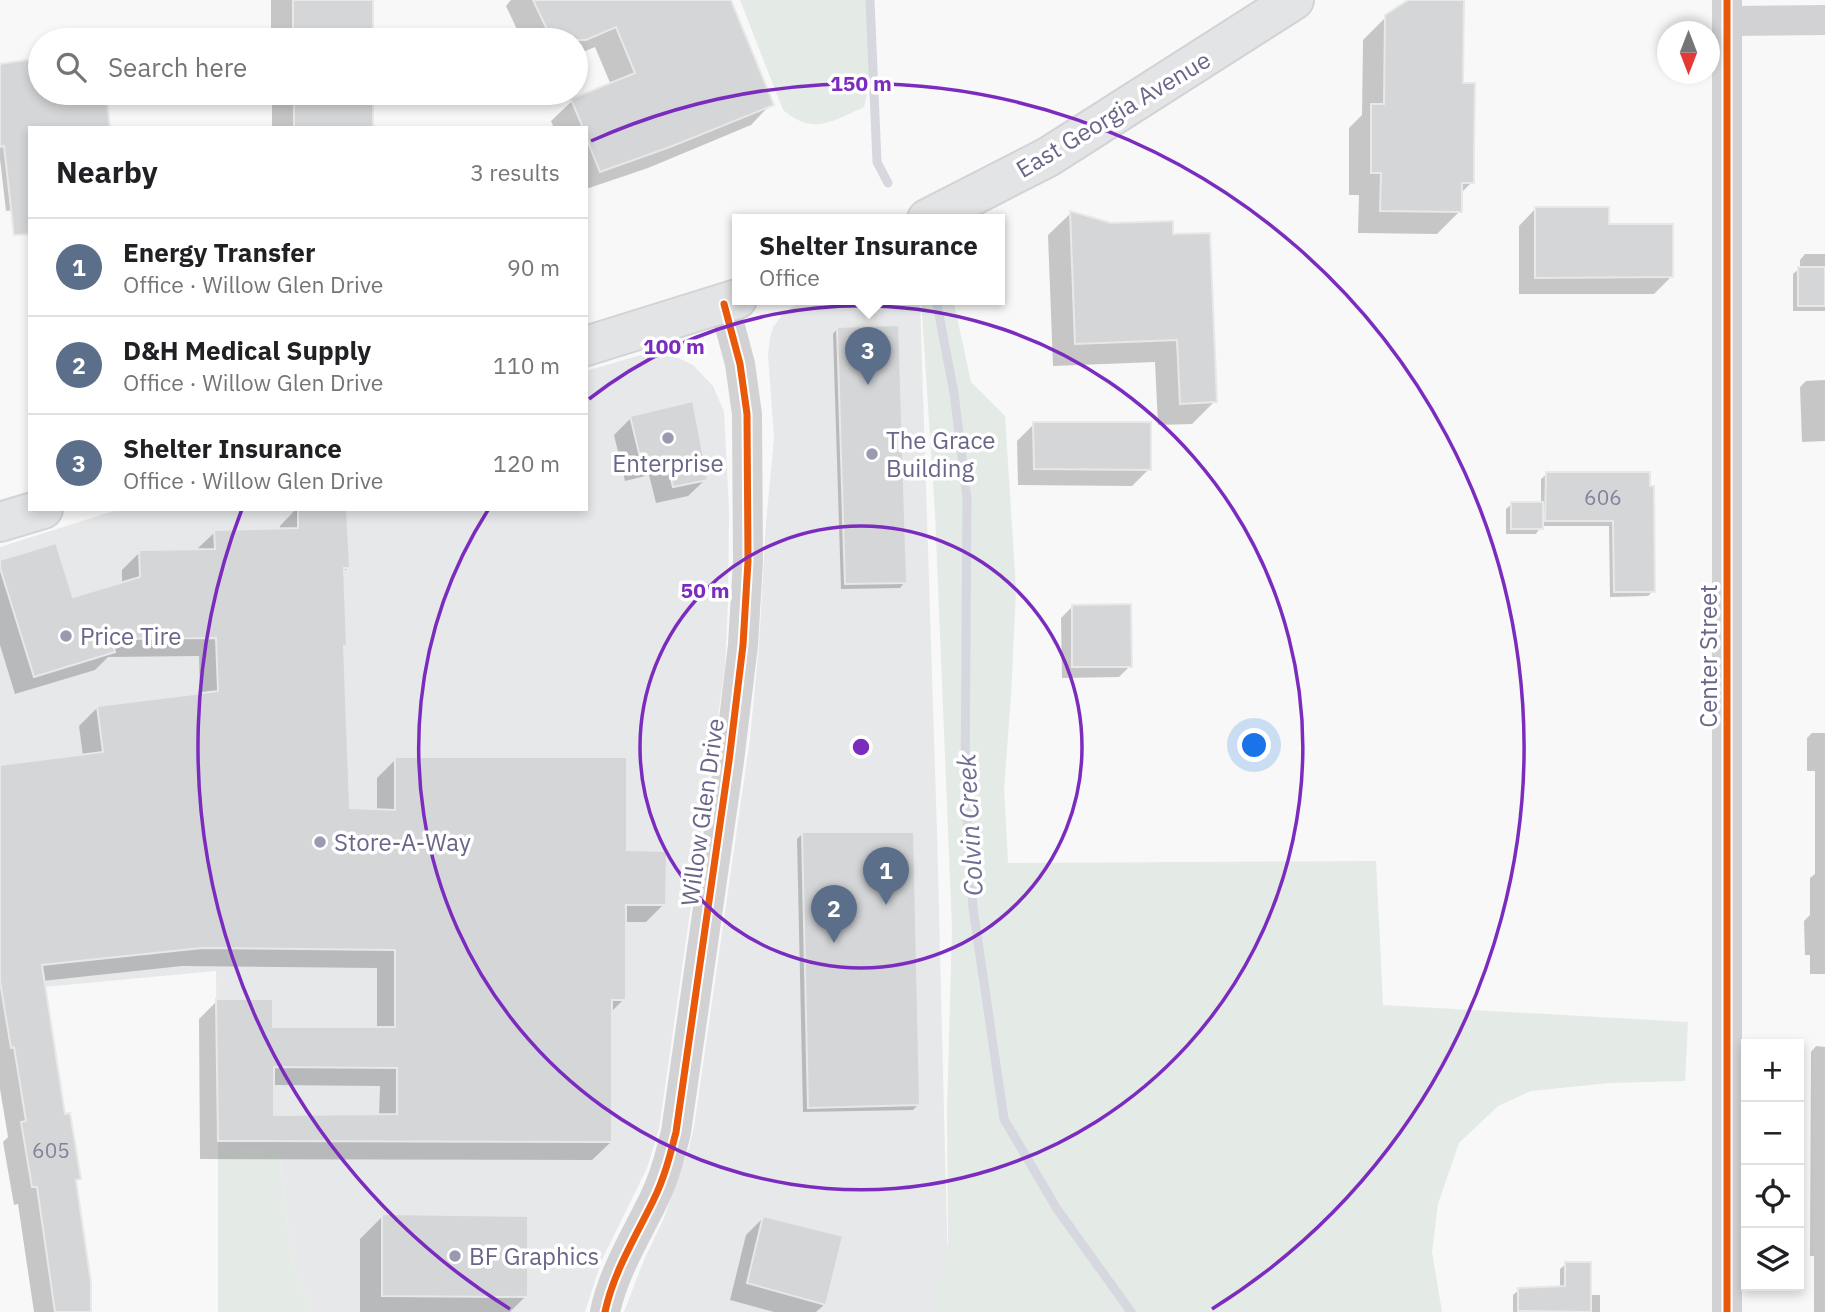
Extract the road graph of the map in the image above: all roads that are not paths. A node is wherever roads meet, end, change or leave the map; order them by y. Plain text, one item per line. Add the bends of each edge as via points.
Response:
1 (1294, 0) edge
2 (1727, 10) edge
3 (1825, 20) edge
4 (937, 214) edge
5 (730, 302) edge
6 (588, 345) edge
7 (36, 511) edge
8 (0, 522) edge
9 (605, 1312) edge
10 (1727, 1312) edge

1 - 4 main road, East Georgia Avenue via 1048,157
2 - 3 street
2 - 10 street, Center Street
5 - 6 main road
5 - 9 street, Willow Glen Drive via 747,414 748,561 739,690 676,1132 655,1198
7 - 8 main road

